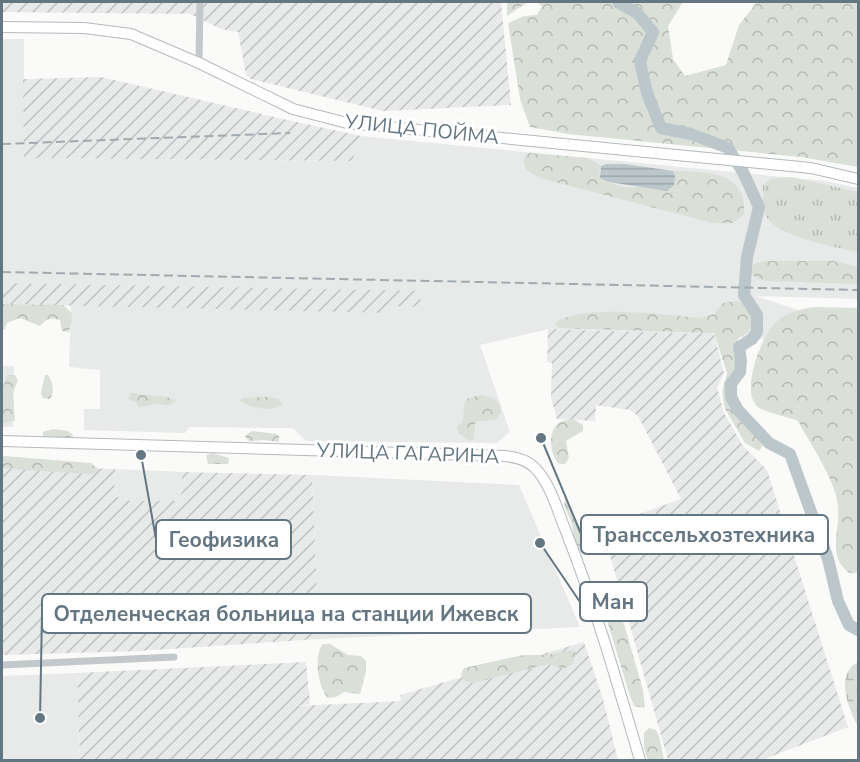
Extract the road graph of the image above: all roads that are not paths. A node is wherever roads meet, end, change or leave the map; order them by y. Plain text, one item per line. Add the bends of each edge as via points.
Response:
1 (200, 2) edge
2 (2, 27) edge
3 (199, 63) junction
4 (858, 179) edge
5 (2, 441) edge
6 (174, 657) dead end
7 (2, 664) edge
8 (640, 760) edge

1 - 3 street
2 - 3 main road, УЛИЦА ПОЙМА via 84,28 131,34
3 - 4 main road, УЛИЦА ПОЙМА via 293,109 346,123 810,168
5 - 8 main road, УЛИЦА ГАГАРИНА via 505,456 524,461 534,466 544,480 578,560
6 - 7 street

